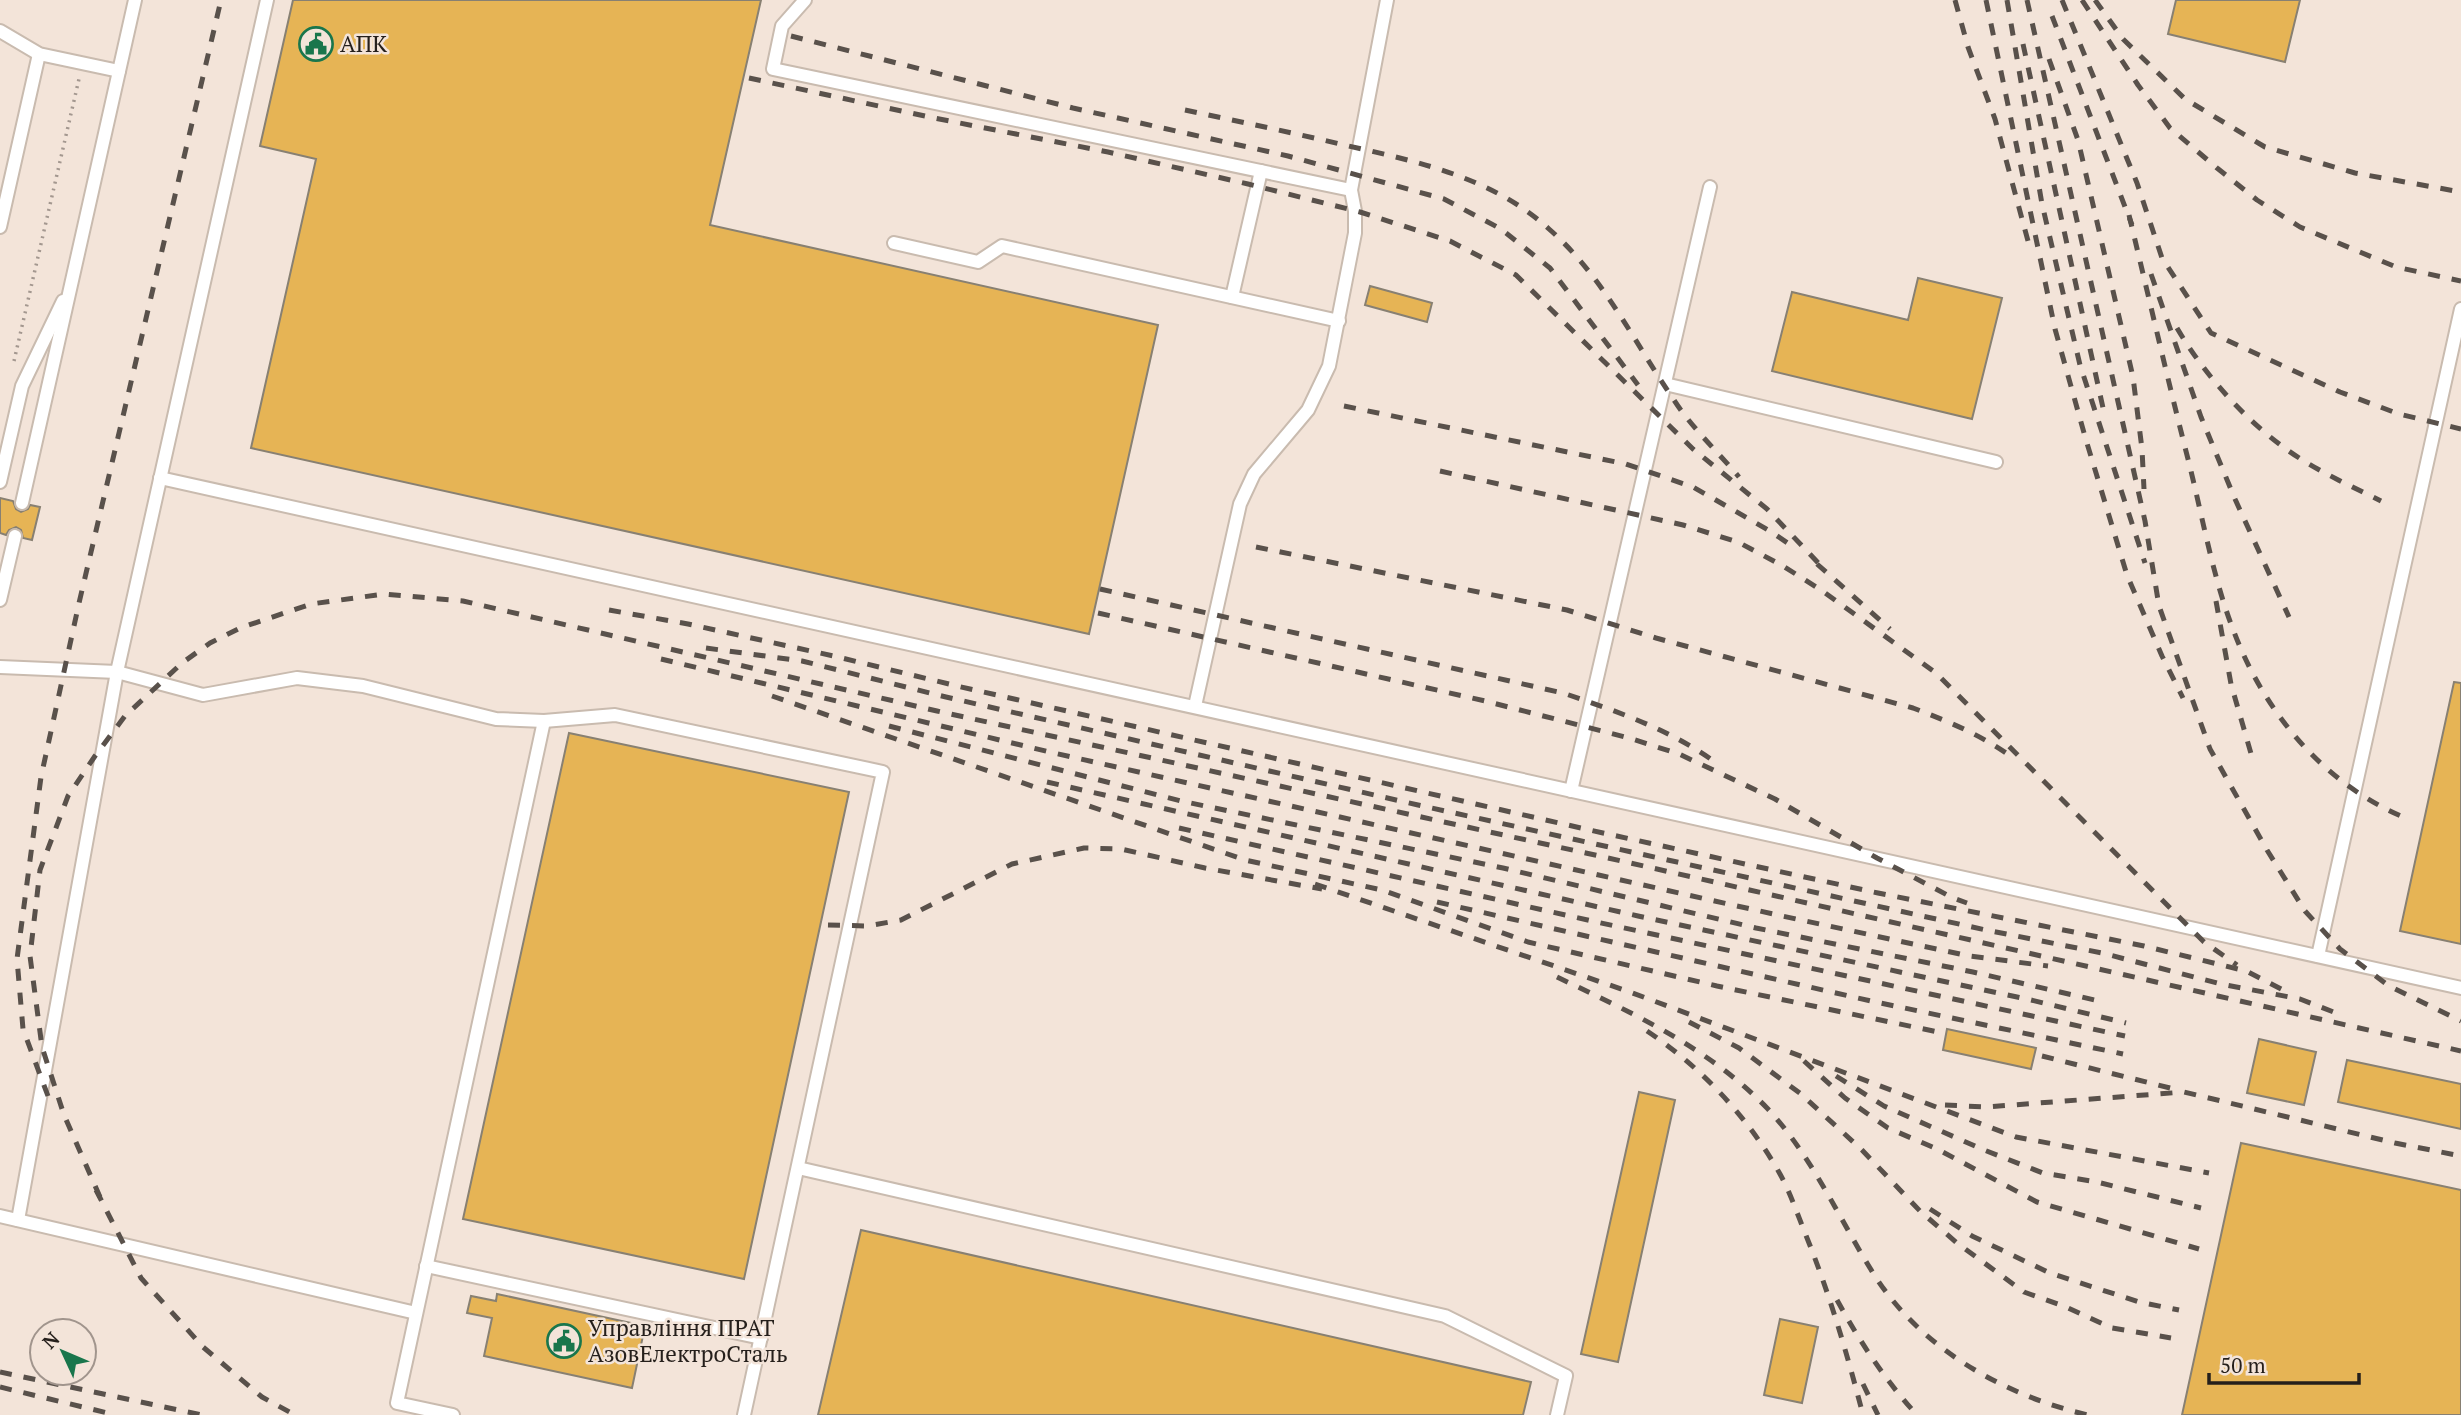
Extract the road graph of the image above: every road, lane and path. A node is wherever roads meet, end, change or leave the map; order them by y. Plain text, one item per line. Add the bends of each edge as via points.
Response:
1 (135, 0) edge
2 (267, 0) edge
3 (805, 0) edge
4 (1387, 0) edge
5 (0, 31) edge
6 (39, 54) junction
7 (82, 63) junction
8 (119, 71) junction
9 (1261, 171) junction
10 (1710, 187) dead end
11 (1351, 190) junction
12 (0, 227) edge
13 (894, 243) dead end
14 (72, 281) junction
15 (1233, 297) junction
16 (2461, 309) edge
17 (1339, 321) junction
18 (12, 371) dead end
19 (1665, 383) junction
20 (1996, 463) dead end
21 (160, 478) junction
22 (0, 482) edge
23 (22, 503) dead end
24 (15, 536) dead end
25 (0, 600) edge
26 (0, 667) edge
27 (117, 672) junction
28 (1195, 706) junction
29 (544, 721) junction
30 (1571, 791) junction
31 (2318, 956) junction
32 (2461, 988) edge
33 (798, 1168) junction
34 (0, 1216) edge
35 (18, 1220) junction
36 (426, 1266) junction
37 (416, 1313) junction
38 (761, 1338) junction
39 (453, 1415) edge
40 (744, 1415) edge
41 (1557, 1415) edge

1 - 8 lane
2 - 21 lane
3 - 9 lane via 782,26 773,69
4 - 11 lane
5 - 6 lane
6 - 7 lane
6 - 12 lane
7 - 8 lane
7 - 18 path
8 - 14 lane
9 - 11 lane
9 - 15 lane
10 - 19 lane
11 - 17 lane via 1355,233
13 - 15 lane via 978,262 1002,246
14 - 22 lane via 22,386
14 - 23 lane
15 - 17 lane
16 - 31 lane
17 - 28 lane via 1329,366 1308,410 1254,474 1240,504
19 - 20 lane
19 - 30 lane
21 - 27 lane
21 - 28 lane
24 - 25 lane
26 - 27 lane
27 - 29 lane via 203,695 297,678 363,686 496,719
27 - 35 lane
28 - 30 lane
29 - 33 lane via 615,715 883,772
29 - 36 lane
30 - 31 lane
31 - 32 lane
33 - 38 lane
33 - 41 lane via 1445,1315 1566,1376
34 - 35 lane
35 - 37 lane
36 - 37 lane
36 - 38 lane
37 - 39 lane via 397,1403
38 - 40 lane

